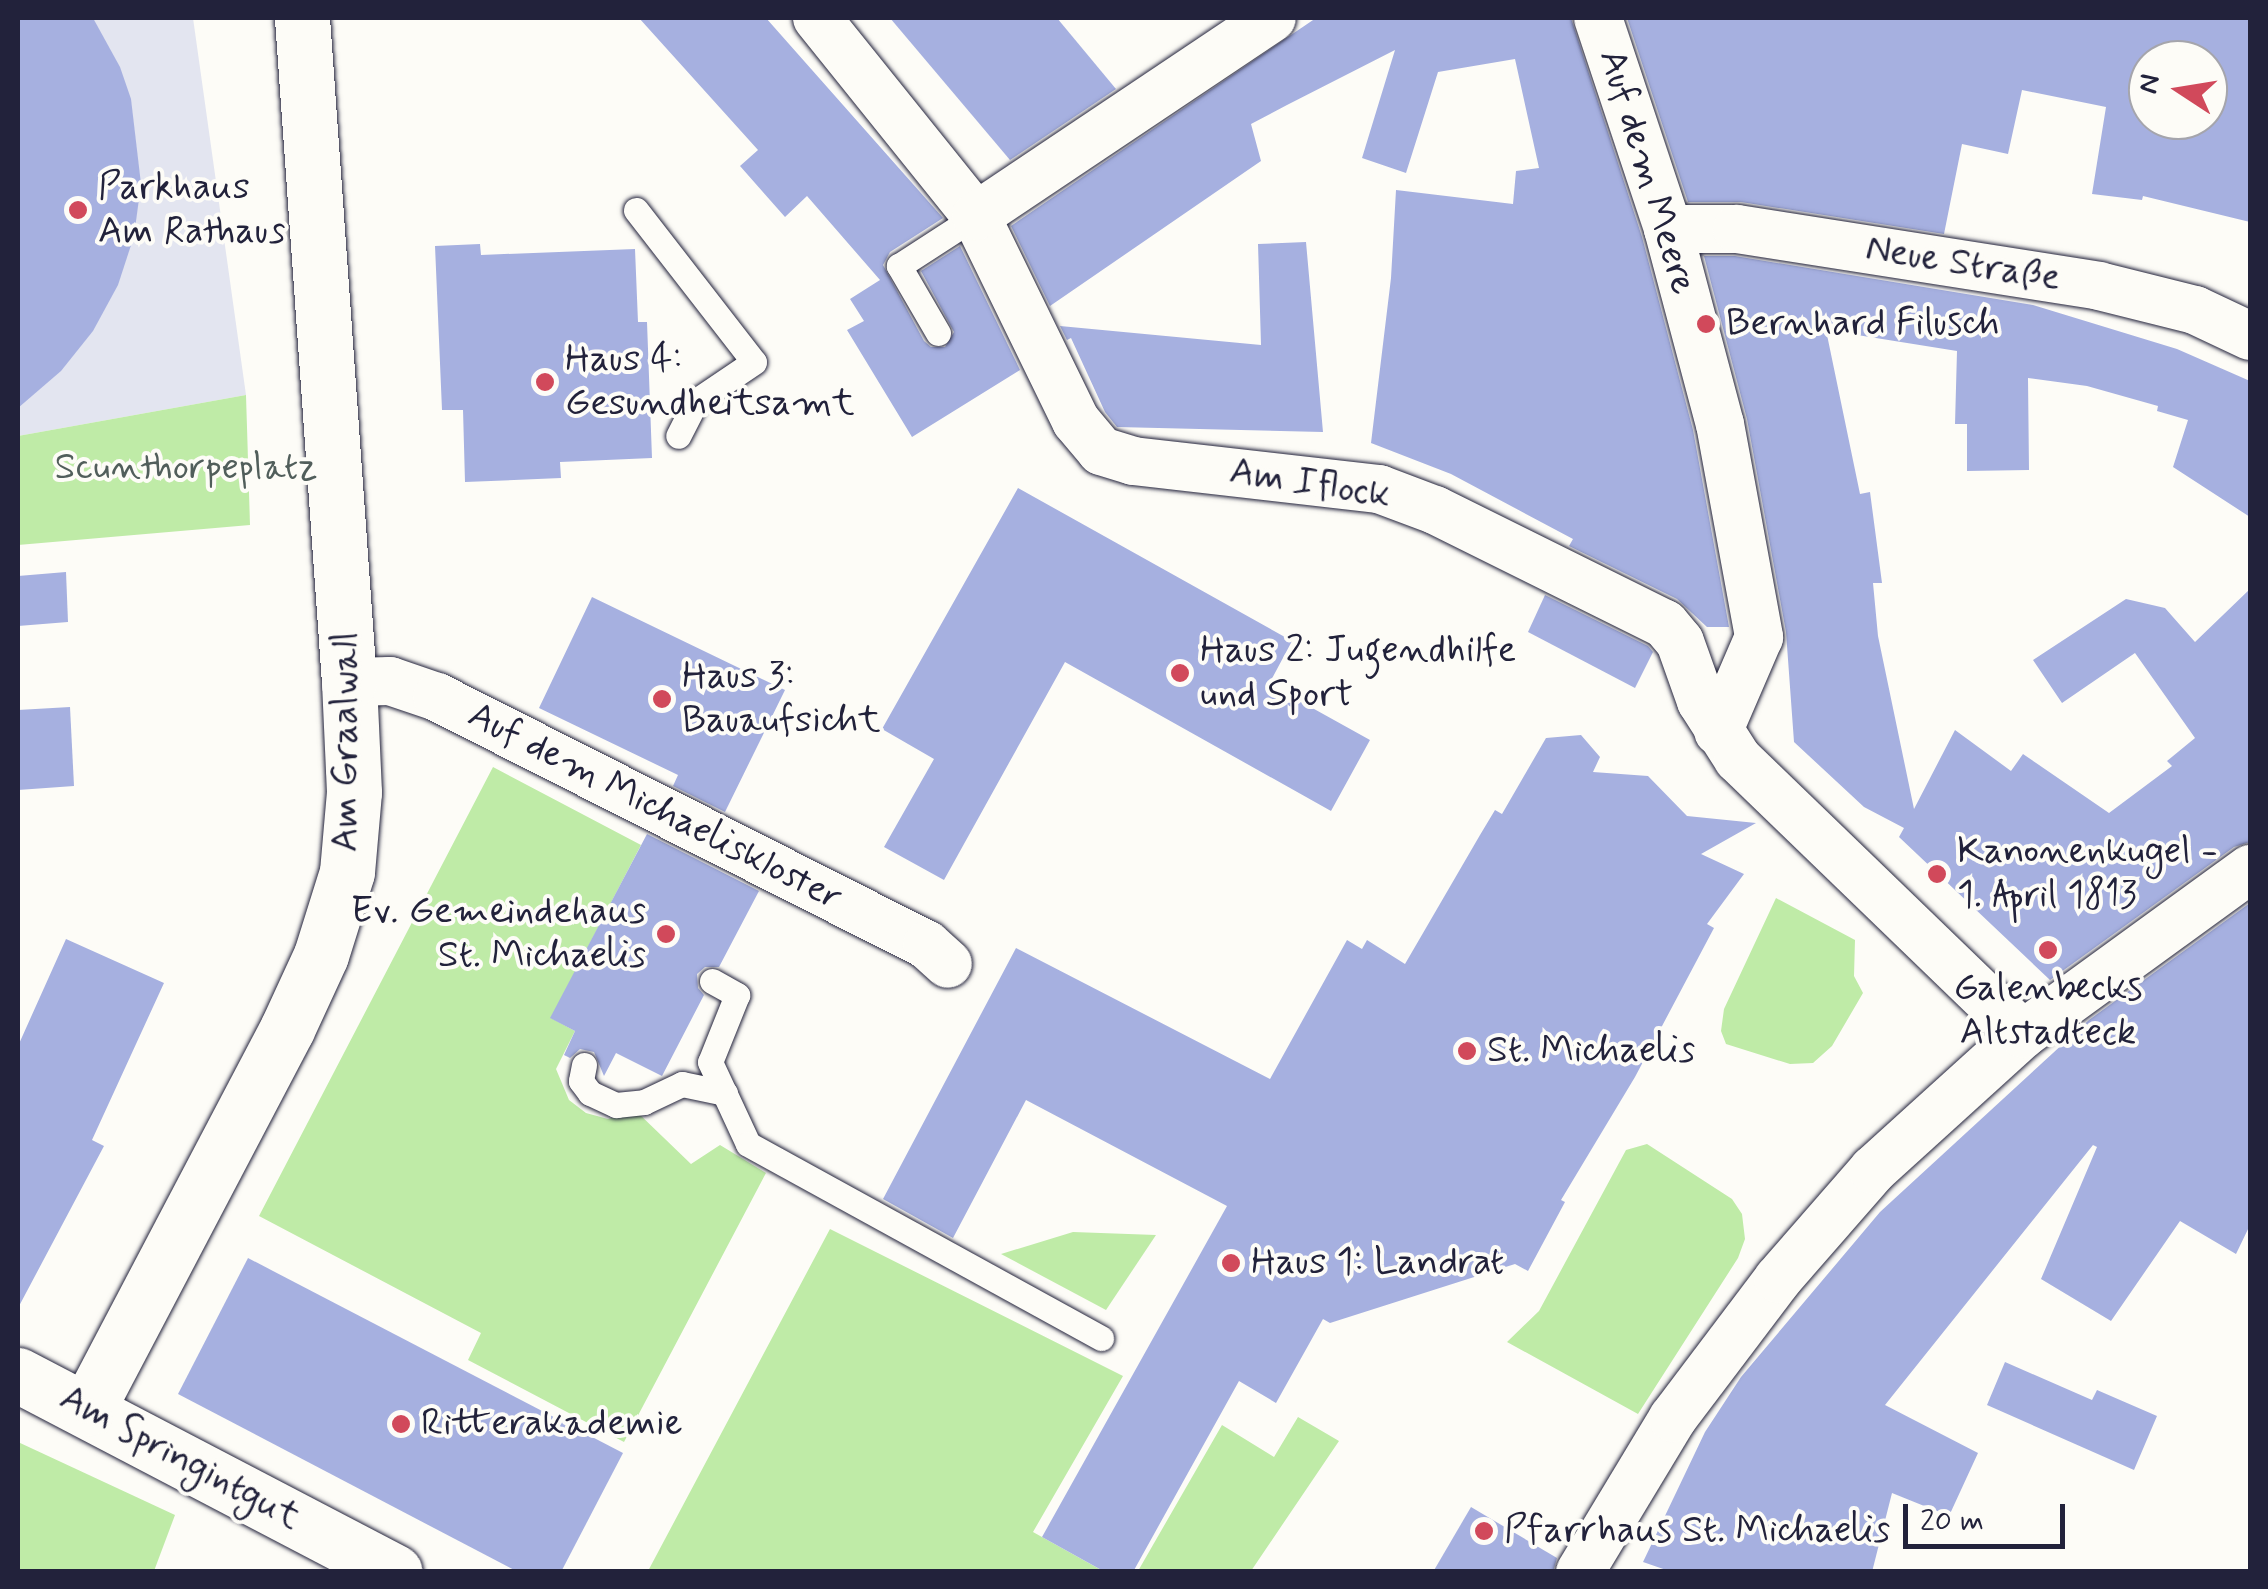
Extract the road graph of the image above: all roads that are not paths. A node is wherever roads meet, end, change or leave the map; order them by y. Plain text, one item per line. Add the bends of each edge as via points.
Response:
1 (302, 18) edge
2 (818, 18) edge
3 (1272, 18) edge
4 (1598, 18) edge
5 (636, 210) dead end
6 (976, 216) junction
7 (1668, 229) junction
8 (938, 334) dead end
9 (2250, 336) edge
10 (678, 436) dead end
11 (350, 682) junction
12 (1728, 746) junction
13 (2250, 869) edge
14 (948, 964) dead end
15 (712, 981) dead end
16 (2023, 1034) junction
17 (584, 1066) dead end
18 (725, 1092) junction
19 (1100, 1338) dead end
20 (18, 1375) edge
21 (88, 1408) junction
22 (1598, 1567) edge
23 (395, 1572) edge

1 - 11 main road, Am Graalwall
2 - 6 street
3 - 6 street
4 - 7 street, Auf dem Meere
5 - 10 lane via 754,362 696,400
6 - 8 lane via 899,266
6 - 12 street, Am Iflock via 1076,421 1100,451 1134,462 1328,480 1436,510 1665,624 1680,642
7 - 9 street, Neue Straße via 1737,228 2099,286 2196,310
7 - 12 street, Auf dem Meere via 1720,424 1760,636
11 - 14 street, Auf dem Michaeliskloster via 390,680 437,697 927,945
11 - 21 main road, Am Graalwall via 354,792 347,872 321,955
12 - 16 street
13 - 16 street
15 - 18 lane via 736,995 710,1062
16 - 22 street via 1873,1170 1778,1279 1673,1418
17 - 18 lane via 580,1081 616,1105 644,1102 682,1084
18 - 19 lane via 748,1144
20 - 21 main road, Am Springintgut
21 - 23 main road, Am Springintgut

